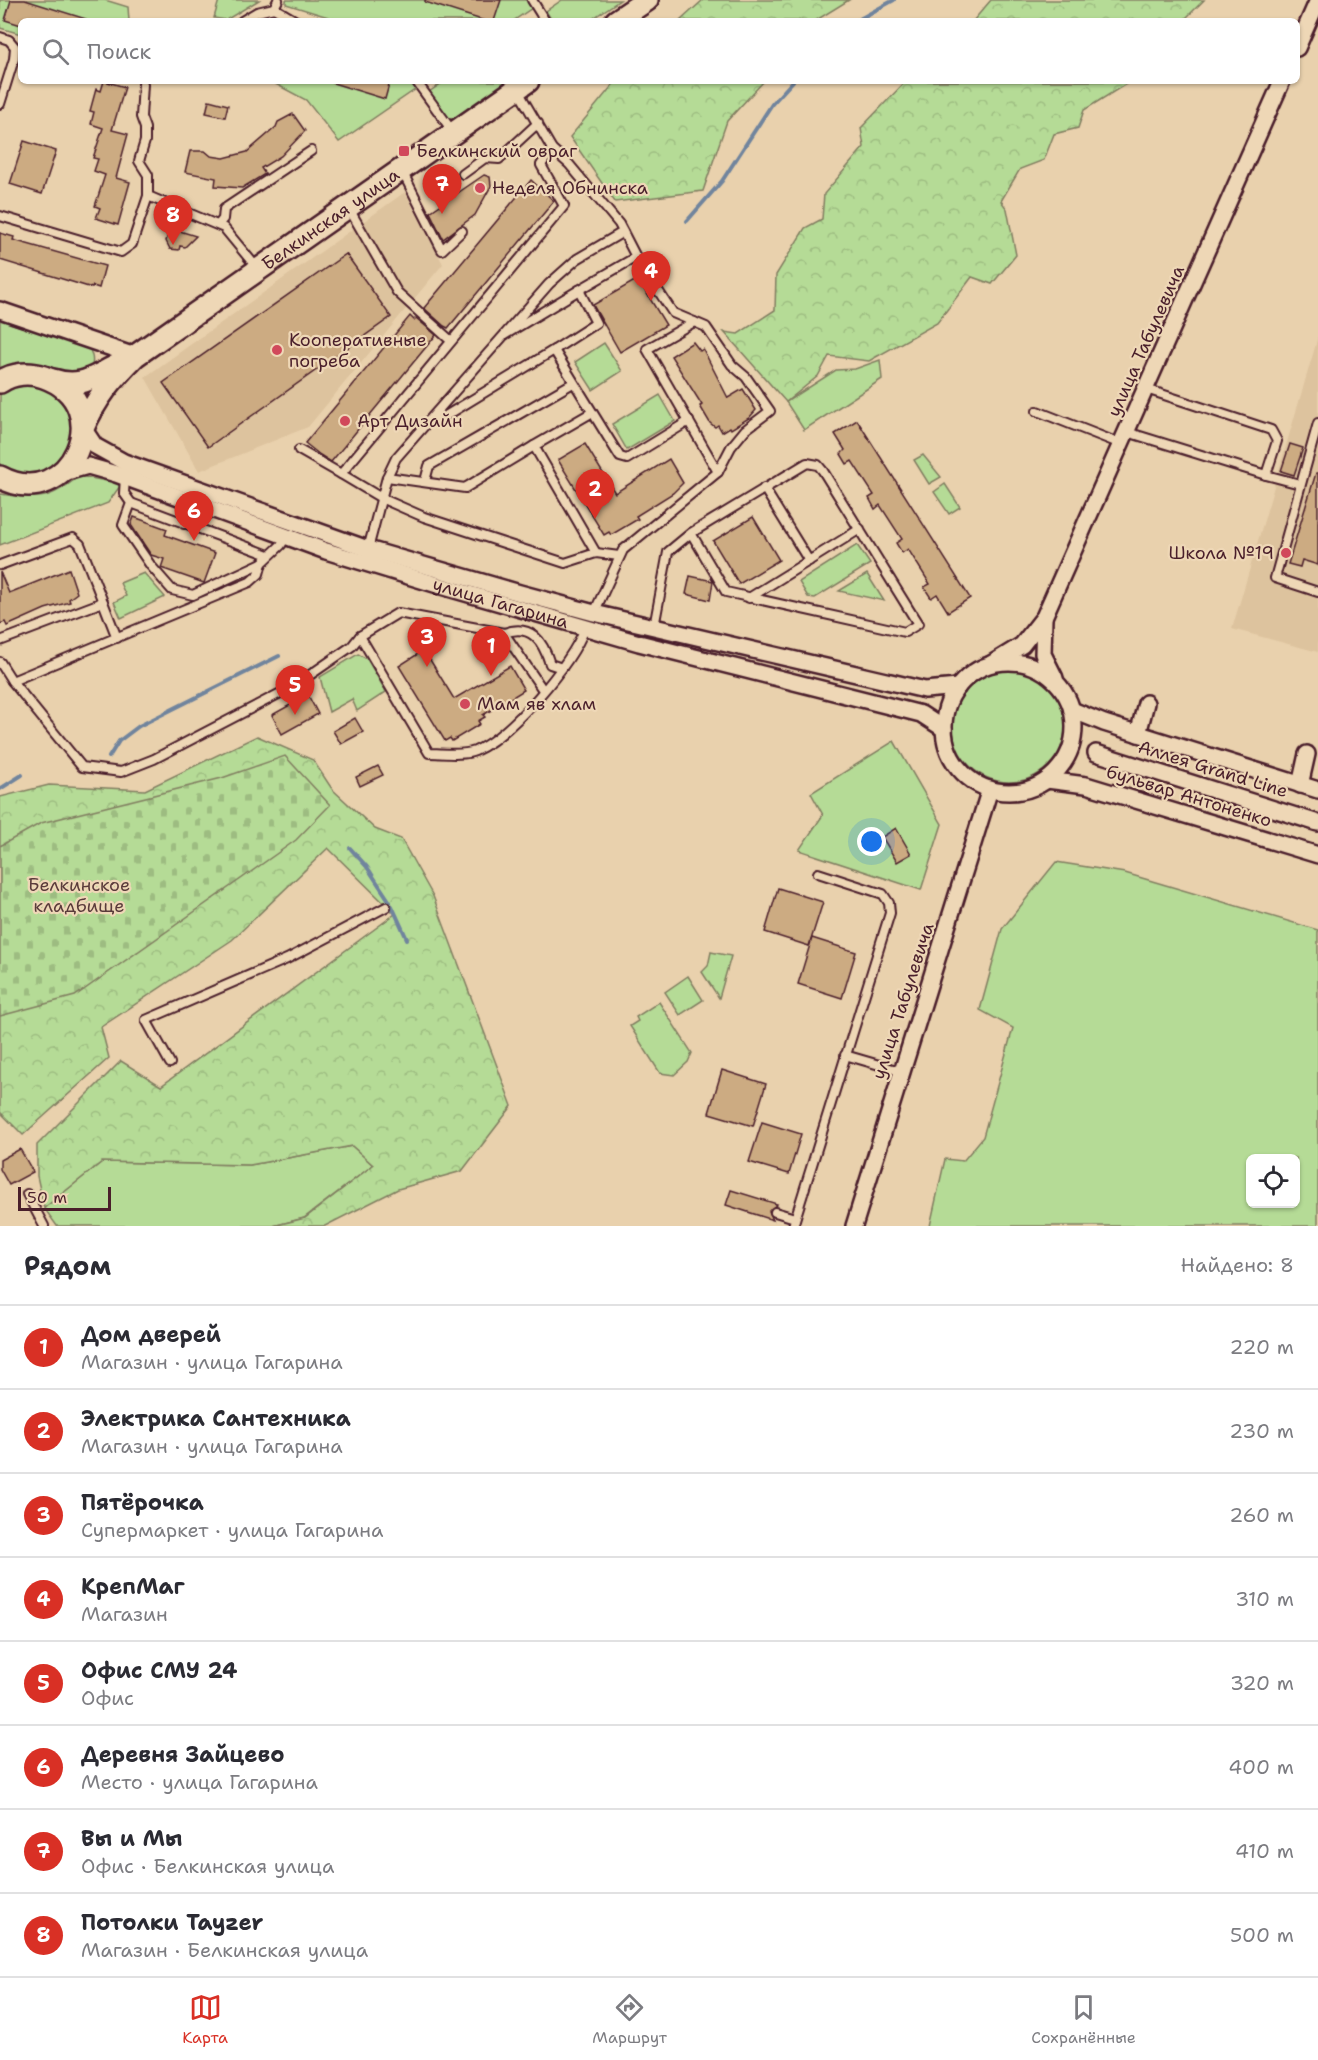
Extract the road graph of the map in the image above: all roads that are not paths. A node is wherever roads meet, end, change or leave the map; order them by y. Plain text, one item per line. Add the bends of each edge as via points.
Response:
1 (278, 0) edge
2 (532, 0) edge
3 (647, 0) edge
4 (1318, 0) edge
5 (274, 8) junction
6 (247, 18) edge
7 (291, 18) edge
8 (544, 18) edge
9 (620, 18) edge
10 (0, 37) edge
11 (1300, 41) edge
12 (142, 84) edge
13 (418, 84) edge
14 (1281, 84) edge
15 (523, 85) edge
16 (0, 104) edge
17 (538, 123) junction
18 (454, 133) junction
19 (552, 149) junction
20 (311, 150) dead end
21 (402, 170) junction
22 (463, 174) dead end
23 (148, 196) junction
24 (348, 207) junction
25 (0, 216) edge
26 (218, 225) junction
27 (462, 231) dead end
28 (623, 232) junction
29 (636, 258) junction
30 (258, 270) junction
31 (579, 290) junction
32 (0, 310) edge
33 (694, 322) junction
34 (450, 340) junction
35 (498, 340) junction
36 (554, 350) junction
37 (135, 356) junction
38 (2, 380) edge
39 (53, 380) junction
40 (573, 383) junction
41 (1146, 389) junction
42 (1037, 411) dead end
43 (591, 413) junction
44 (428, 422) junction
45 (689, 422) junction
46 (1318, 423) edge
47 (83, 428) junction
48 (1124, 438) junction
49 (534, 447) junction
50 (299, 450) dead end
51 (718, 472) junction
52 (60, 474) junction
53 (340, 474) junction
54 (1266, 475) junction
55 (125, 477) junction
56 (387, 477) junction
57 (6, 481) edge
58 (425, 481) junction
59 (1300, 484) junction
60 (764, 488) junction
61 (185, 499) junction
62 (383, 499) junction
63 (131, 503) junction
64 (184, 524) junction
65 (860, 529) junction
66 (691, 533) junction
67 (286, 537) junction
68 (368, 549) junction
69 (596, 553) junction
70 (269, 555) junction
71 (619, 556) junction
72 (809, 561) junction
73 (262, 563) junction
74 (0, 565) edge
75 (1318, 592) edge
76 (749, 598) junction
77 (103, 602) junction
78 (594, 613) junction
79 (1044, 616) junction
80 (654, 627) junction
81 (585, 628) junction
82 (504, 633) junction
83 (360, 636) junction
84 (117, 638) junction
85 (0, 641) edge
86 (0, 662) edge
87 (991, 664) junction
88 (561, 668) junction
89 (12, 681) junction
90 (1058, 683) junction
91 (958, 687) junction
92 (543, 690) junction
93 (1146, 703) dead end
94 (1072, 710) junction
95 (944, 729) junction
96 (1138, 734) junction
97 (1096, 753) dead end
98 (1307, 754) dead end
99 (1047, 780) junction
100 (1300, 784) junction
101 (990, 789) junction
102 (1318, 790) edge
103 (1318, 823) edge
104 (1318, 855) edge
105 (818, 873) dead end
106 (386, 907) dead end
107 (846, 1055) junction
108 (170, 1063) dead end
109 (900, 1071) junction
110 (27, 1194) dead end
111 (775, 1212) dead end
112 (794, 1222) edge
113 (44, 1226) edge
114 (854, 1226) edge

1 - 5 lane
2 - 8 lane
3 - 9 main road
4 - 11 street
5 - 6 lane
5 - 7 lane
10 - 16 lane via 15,47
12 - 23 lane via 145,141 139,161 148,175
13 - 18 lane
14 - 41 street, улица Табулевича
15 - 17 lane
15 - 18 main road, Белкинская улица
17 - 19 lane
17 - 22 lane via 499,159 485,158
18 - 21 main road, Белкинская улица
19 - 28 lane via 569,164
19 - 34 lane via 541,165 564,206
20 - 26 lane via 224,209
21 - 24 main road, Белкинская улица
21 - 27 lane via 442,250
23 - 25 lane via 132,244 121,252
23 - 26 lane
24 - 30 main road, Белкинская улица
24 - 34 lane via 396,292
26 - 30 lane
28 - 29 lane
28 - 35 lane via 570,265
29 - 31 lane
29 - 33 lane via 673,313
30 - 37 main road, Белкинская улица
31 - 35 lane
31 - 36 lane via 596,323
32 - 37 street
33 - 45 lane via 647,349
33 - 51 lane via 706,327 770,411 745,430
34 - 53 lane
35 - 44 lane
36 - 40 lane
36 - 44 lane via 439,420
37 - 39 main road, Белкинская улица via 82,383 69,386
37 - 47 main road, Белкинская улица via 108,382
38 - 39 main road, Белкинская улица via 21,374
39 - 47 main road via 74,400
40 - 43 lane
40 - 58 lane via 429,466
41 - 48 street, улица Табулевича
41 - 54 lane via 1271,430 1277,441
42 - 48 lane
43 - 45 lane via 620,457 627,459
43 - 49 lane
44 - 56 lane via 396,458
45 - 51 lane
46 - 59 lane
47 - 52 main road, Белкинская улица via 77,454
47 - 68 street, улица Гагарина via 95,446 124,462
48 - 54 lane
48 - 79 street, улица Табулевича
49 - 58 lane via 465,488
49 - 69 lane
50 - 53 lane
51 - 71 lane via 631,541
52 - 55 street, улица Гагарина via 88,466
52 - 57 main road via 33,485
53 - 62 lane
54 - 59 lane
55 - 61 street, улица Гагарина
55 - 63 lane via 124,493
56 - 58 lane
56 - 62 lane
59 - 75 lane via 1275,578
60 - 65 lane via 807,463 818,465
60 - 66 lane
60 - 72 lane
61 - 64 lane
61 - 67 street, улица Гагарина
62 - 68 lane
62 - 69 lane via 424,517 565,563
63 - 64 lane
63 - 73 lane via 123,525 172,590 193,595
64 - 70 lane
65 - 72 lane
65 - 76 lane via 917,620 911,631
66 - 76 lane via 726,592
66 - 80 lane via 668,552
67 - 70 lane
67 - 81 street, улица Гагарина
68 - 78 street, улица Гагарина
69 - 71 lane
70 - 73 lane
71 - 78 lane
72 - 76 lane
73 - 84 lane via 259,574 250,582
74 - 77 lane via 73,538 80,544
77 - 84 lane
77 - 85 lane
78 - 80 street, улица Гагарина
79 - 87 street, улица Табулевича via 1022,645
79 - 90 street, улица Табулевича via 1043,654
80 - 91 street, улица Гагарина via 925,690
81 - 88 lane
81 - 95 street, улица Гагарина via 921,714
82 - 83 lane via 398,613
82 - 88 lane via 514,629 533,634 543,642 550,664
82 - 92 lane
83 - 89 lane via 352,646 294,686 154,759 121,772 82,767
83 - 92 lane via 429,753 473,752 502,735
84 - 89 lane
86 - 89 lane
87 - 90 street via 1034,666
87 - 91 street
88 - 92 lane
90 - 94 street
91 - 95 street via 947,706
93 - 96 street
94 - 96 street
94 - 99 street via 1075,729 1071,749
95 - 101 street via 950,752 963,772
96 - 100 street
97 - 103 street, Аллея Grand Line
98 - 100 street
99 - 101 street via 1019,791
99 - 104 street, бульвар Антоненко via 1086,785
100 - 102 street
101 - 109 street, улица Табулевича
105 - 107 lane via 883,894 890,905
106 - 108 lane via 287,959 146,1020
107 - 109 lane
107 - 112 lane
109 - 114 street, улица Табулевича
110 - 113 lane
111 - 112 lane

